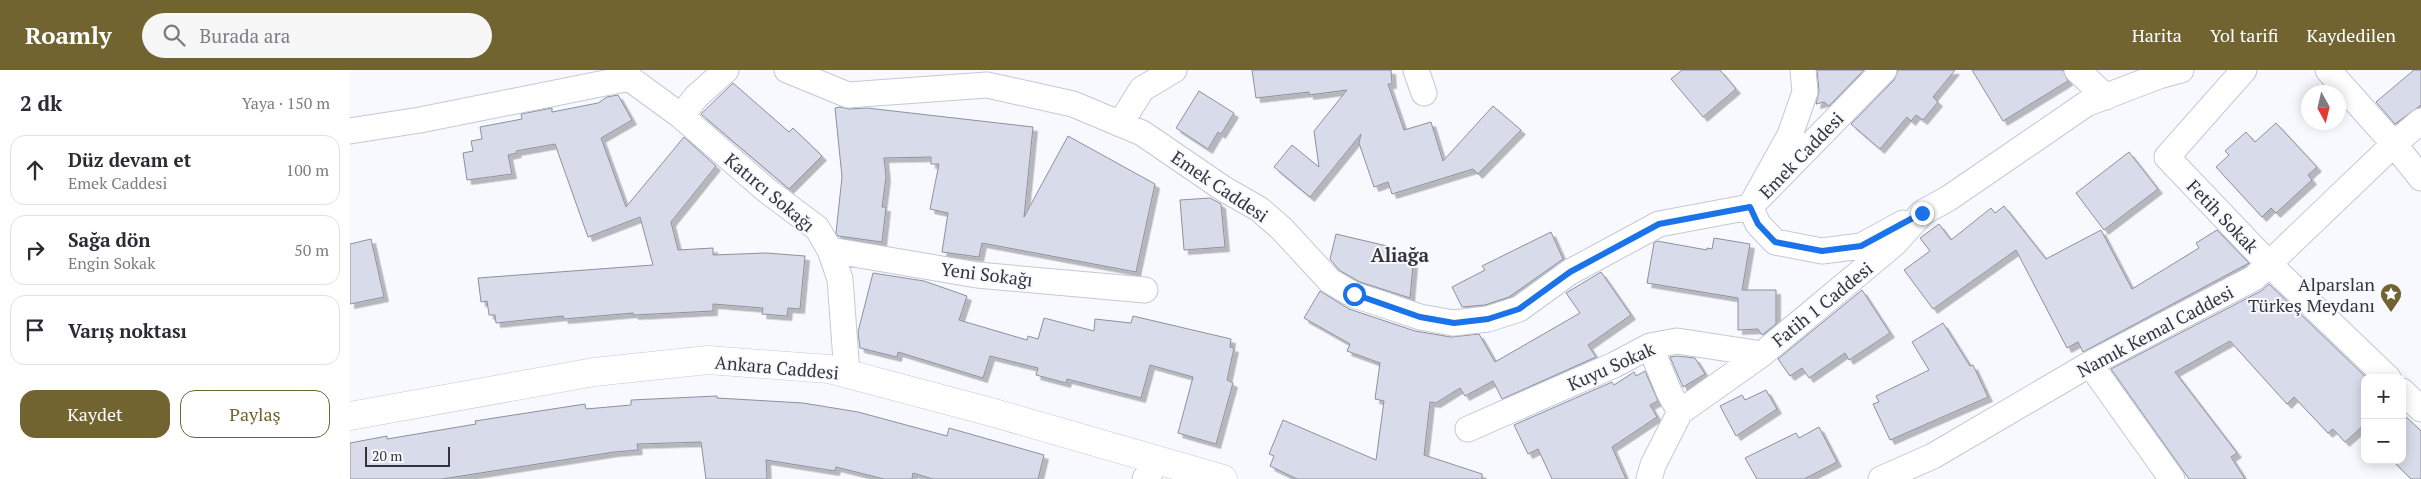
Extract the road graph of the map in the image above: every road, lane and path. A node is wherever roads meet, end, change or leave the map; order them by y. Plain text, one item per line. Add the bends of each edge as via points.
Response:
1 (726, 70) edge
2 (787, 70) edge
3 (1174, 70) edge
4 (1416, 70) edge
5 (1803, 70) edge
6 (1884, 70) edge
7 (2077, 70) edge
8 (2181, 70) edge
9 (2244, 70) edge
10 (2328, 70) edge
11 (624, 74) edge
12 (1424, 93) dead end
13 (2106, 97) junction
14 (681, 116) junction
15 (2421, 121) edge
16 (1120, 124) junction
17 (350, 131) edge
18 (2394, 144) junction
19 (2421, 178) edge
20 (1750, 207) junction
21 (1922, 213) junction
22 (830, 250) junction
23 (2269, 264) junction
24 (1145, 290) dead end
25 (1650, 346) junction
26 (1762, 354) junction
27 (2090, 364) junction
28 (847, 374) junction
29 (2384, 374) edge
30 (2406, 395) edge
31 (2421, 409) edge
32 (1680, 412) junction
33 (350, 416) edge
34 (1468, 429) dead end
35 (1152, 469) edge
36 (1920, 472) edge
37 (1224, 479) edge
38 (1649, 479) edge
39 (1881, 479) edge
40 (2172, 479) edge

1 - 14 street via 696,96
2 - 16 street, Emek Caddesi via 848,95 987,85 1073,104
3 - 16 street via 1142,89
4 - 12 street
5 - 20 street via 1805,92 1790,136
6 - 20 street, Emek Caddesi
7 - 13 street
8 - 13 street, Fatih 1 Caddesi
9 - 23 street, Fetih Sokak via 2166,157
10 - 18 street
11 - 14 street, Katırcı Sokağı
11 - 17 street, Katırcı Sokağı via 420,120
13 - 21 street, Fatih 1 Caddesi via 2086,104
14 - 22 street, Katırcı Sokağı via 765,189 816,228
15 - 18 street, Namık Kemal Caddesi
16 - 20 street, Emek Caddesi via 1142,133 1259,209 1330,281 1378,303 1420,317 1454,323 1488,319 1519,309 1570,272 1659,224
18 - 19 street
18 - 23 street, Namık Kemal Caddesi
20 - 21 street via 1758,224 1775,242 1822,251 1861,246
21 - 26 street, Fatih 1 Caddesi via 1894,244
22 - 24 street, Yeni Sokağı via 977,275
22 - 28 street, Katırcı Sokağı via 840,280
23 - 27 street, Namık Kemal Caddesi via 2254,278
23 - 29 street, Fetih Sokak
25 - 26 street, Kuyu Sokak via 1677,341
25 - 32 street
25 - 34 street, Kuyu Sokak
26 - 32 street, Fatih 1 Caddesi
27 - 36 street, Namık Kemal Caddesi via 1933,456
27 - 40 street
28 - 33 street, Ankara Caddesi via 829,369 708,360 594,372
28 - 35 street, Ankara Caddesi
30 - 31 street
32 - 38 street, Fatih 1 Caddesi
35 - 37 street, Ankara Caddesi
36 - 39 street, Namık Kemal Caddesi

